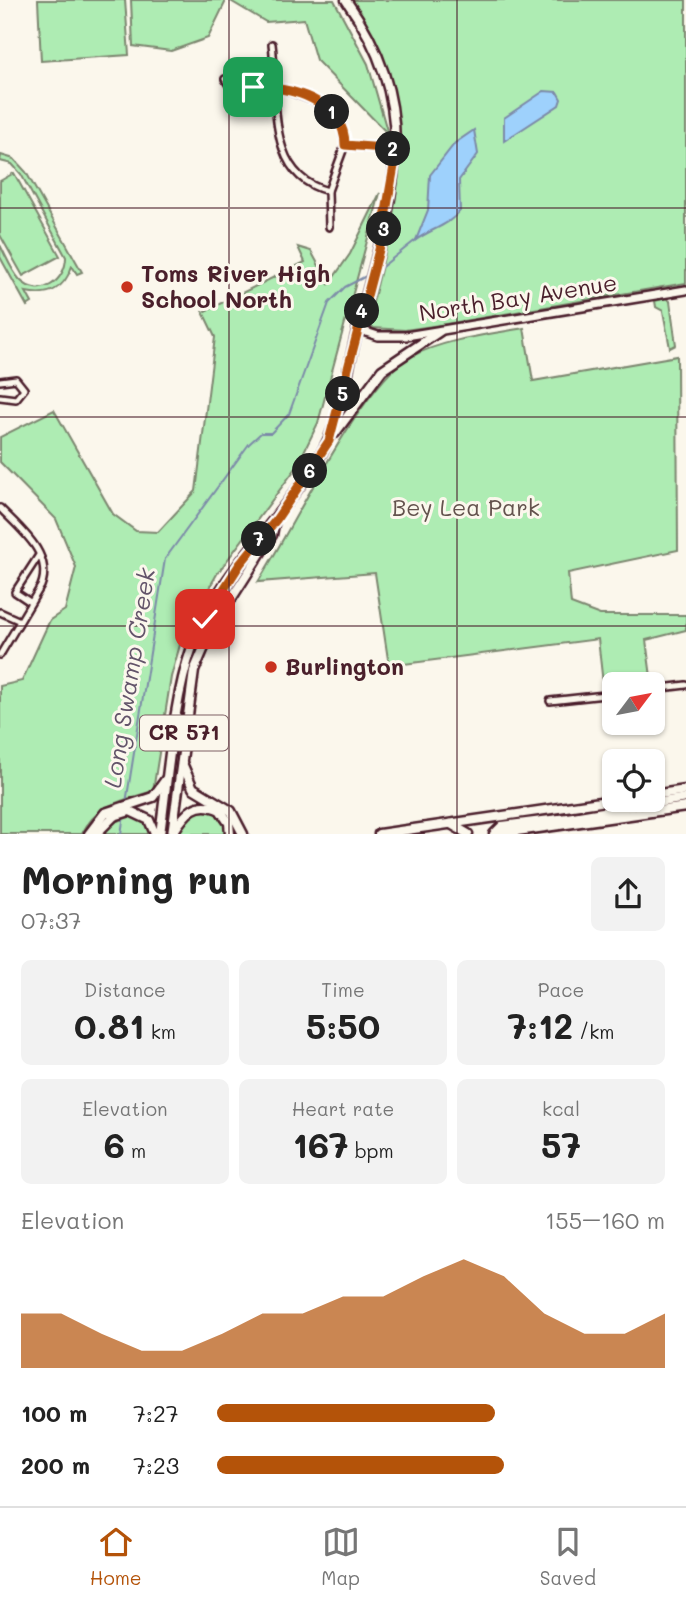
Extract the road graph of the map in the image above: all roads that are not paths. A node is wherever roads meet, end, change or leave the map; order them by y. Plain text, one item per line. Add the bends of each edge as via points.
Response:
1 (346, 0) edge
2 (272, 44) dead end
3 (225, 79) dead end
4 (274, 86) junction
5 (345, 145) junction
6 (397, 149) junction
7 (328, 191) junction
8 (329, 227) dead end
9 (686, 290) edge
10 (357, 329) junction
11 (440, 331) junction
12 (0, 381) edge
13 (0, 397) edge
14 (329, 441) junction
15 (0, 509) edge
16 (274, 524) junction
17 (39, 555) junction
18 (30, 602) junction
19 (0, 612) edge
20 (18, 620) junction
21 (0, 637) edge
22 (8, 643) junction
23 (0, 655) edge
24 (686, 685) edge
25 (665, 688) edge
26 (602, 695) edge
27 (550, 701) dead end
28 (181, 760) junction
29 (168, 776) junction
30 (686, 790) edge
31 (665, 793) edge
32 (686, 798) edge
33 (602, 802) edge
34 (686, 807) edge
35 (125, 808) junction
36 (451, 824) junction
37 (89, 834) edge
38 (96, 834) edge
39 (157, 834) edge
40 (172, 834) edge
41 (230, 834) edge
42 (243, 834) edge
43 (379, 834) edge
44 (468, 834) edge
45 (496, 834) edge

1 - 6 main road, CR 571 via 379,60 393,111
2 - 4 street
3 - 4 street via 233,92
4 - 5 street via 333,113 344,129
4 - 7 street via 276,127 283,151 305,182
5 - 6 street
5 - 7 street
6 - 10 main road, CR 571 via 391,195
7 - 8 street
9 - 11 street, North Bay Avenue
10 - 11 street, North Bay Avenue via 393,337
10 - 14 main road, CR 571
11 - 14 main road via 382,370
12 - 13 street via 16,379 24,389 16,399
14 - 16 main road, CR 571
15 - 17 street via 37,546
16 - 28 main road, CR 571 via 272,535 203,648 189,692
16 - 29 main road, CR 571 via 211,606 192,645
17 - 18 street via 43,580
17 - 18 street via 15,592
18 - 20 street
19 - 20 street
20 - 22 street
21 - 22 street
22 - 23 street
24 - 25 street
26 - 27 street
28 - 40 main road, CR 571
28 - 42 main road via 193,788 231,811
29 - 35 main road via 153,797
29 - 39 main road, CR 571
30 - 31 main road
32 - 45 main road via 502,826
33 - 36 main road
34 - 45 main road
35 - 37 main road via 100,817
35 - 38 main road
35 - 39 main road via 142,815
36 - 43 main road
36 - 44 main road
40 - 41 main road via 188,811 201,805 220,810

